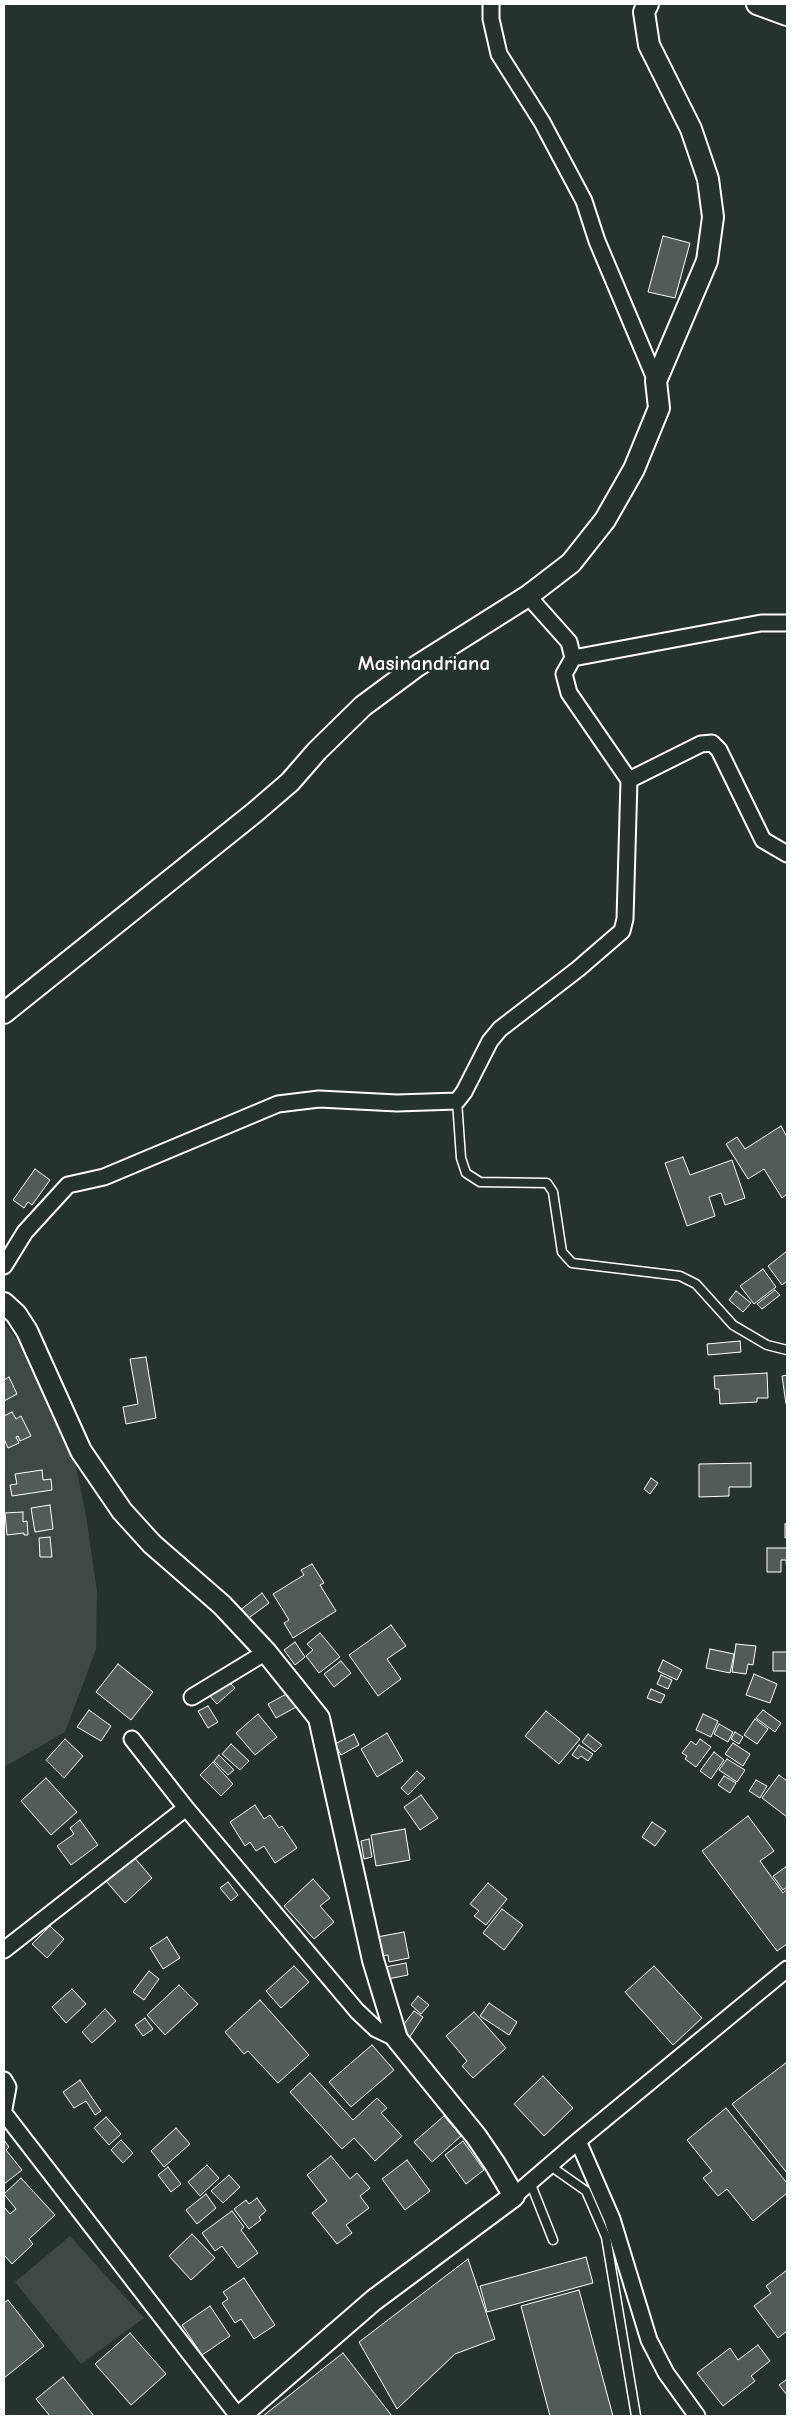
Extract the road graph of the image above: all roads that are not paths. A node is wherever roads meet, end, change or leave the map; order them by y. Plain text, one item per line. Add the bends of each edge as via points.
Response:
1 (491, 4) edge
2 (648, 4) edge
3 (757, 4) edge
4 (787, 16) edge
5 (656, 382) junction
6 (528, 596) junction
7 (787, 623) edge
8 (573, 658) junction
9 (629, 780) junction
10 (787, 854) edge
11 (4, 1013) edge
12 (457, 1101) junction
13 (4, 1266) edge
14 (4, 1303) edge
15 (787, 1350) edge
16 (266, 1652) junction
17 (192, 1697) dead end
18 (132, 1739) dead end
19 (186, 1808) junction
20 (4, 1950) edge
21 (787, 1969) edge
22 (398, 2039) junction
23 (4, 2080) edge
24 (4, 2111) edge
25 (578, 2141) junction
26 (550, 2165) junction
27 (530, 2182) junction
28 (514, 2196) junction
29 (553, 2240) dead end
30 (239, 2416) edge
31 (636, 2416) edge
32 (698, 2416) edge

1 - 5 street via 490,19 499,54 542,122 584,201 597,241
2 - 5 street via 644,12 649,45 691,129 708,179 713,217 707,261
3 - 4 street
5 - 6 street via 659,408 634,469 605,520 571,563
6 - 8 street via 569,642
6 - 11 street via 404,675 363,706 317,750 290,782 254,813
7 - 8 street via 761,623
8 - 9 street via 564,674 569,693
9 - 10 street via 701,744 712,743 719,750 763,840
9 - 12 street via 622,931 500,1029
12 - 13 street via 397,1103 319,1099 278,1104 104,1177 68,1185 25,1232
12 - 15 lane via 461,1158 466,1173 480,1182 547,1183 553,1192 562,1252 572,1263 680,1276 696,1284 733,1325 767,1345
14 - 16 street via 27,1331 81,1451 122,1511 152,1544 222,1605
16 - 17 street
16 - 22 street via 319,1718 372,1960
18 - 19 street
19 - 20 street
19 - 22 street via 357,2012 376,2029
21 - 25 street
22 - 28 street via 476,2136
23 - 24 street via 8,2087
24 - 30 street
25 - 26 street
25 - 32 street via 612,2218 649,2340 666,2373
26 - 27 street
26 - 31 lane via 586,2191 606,2237
27 - 28 street
27 - 29 lane
28 - 30 street via 374,2300

